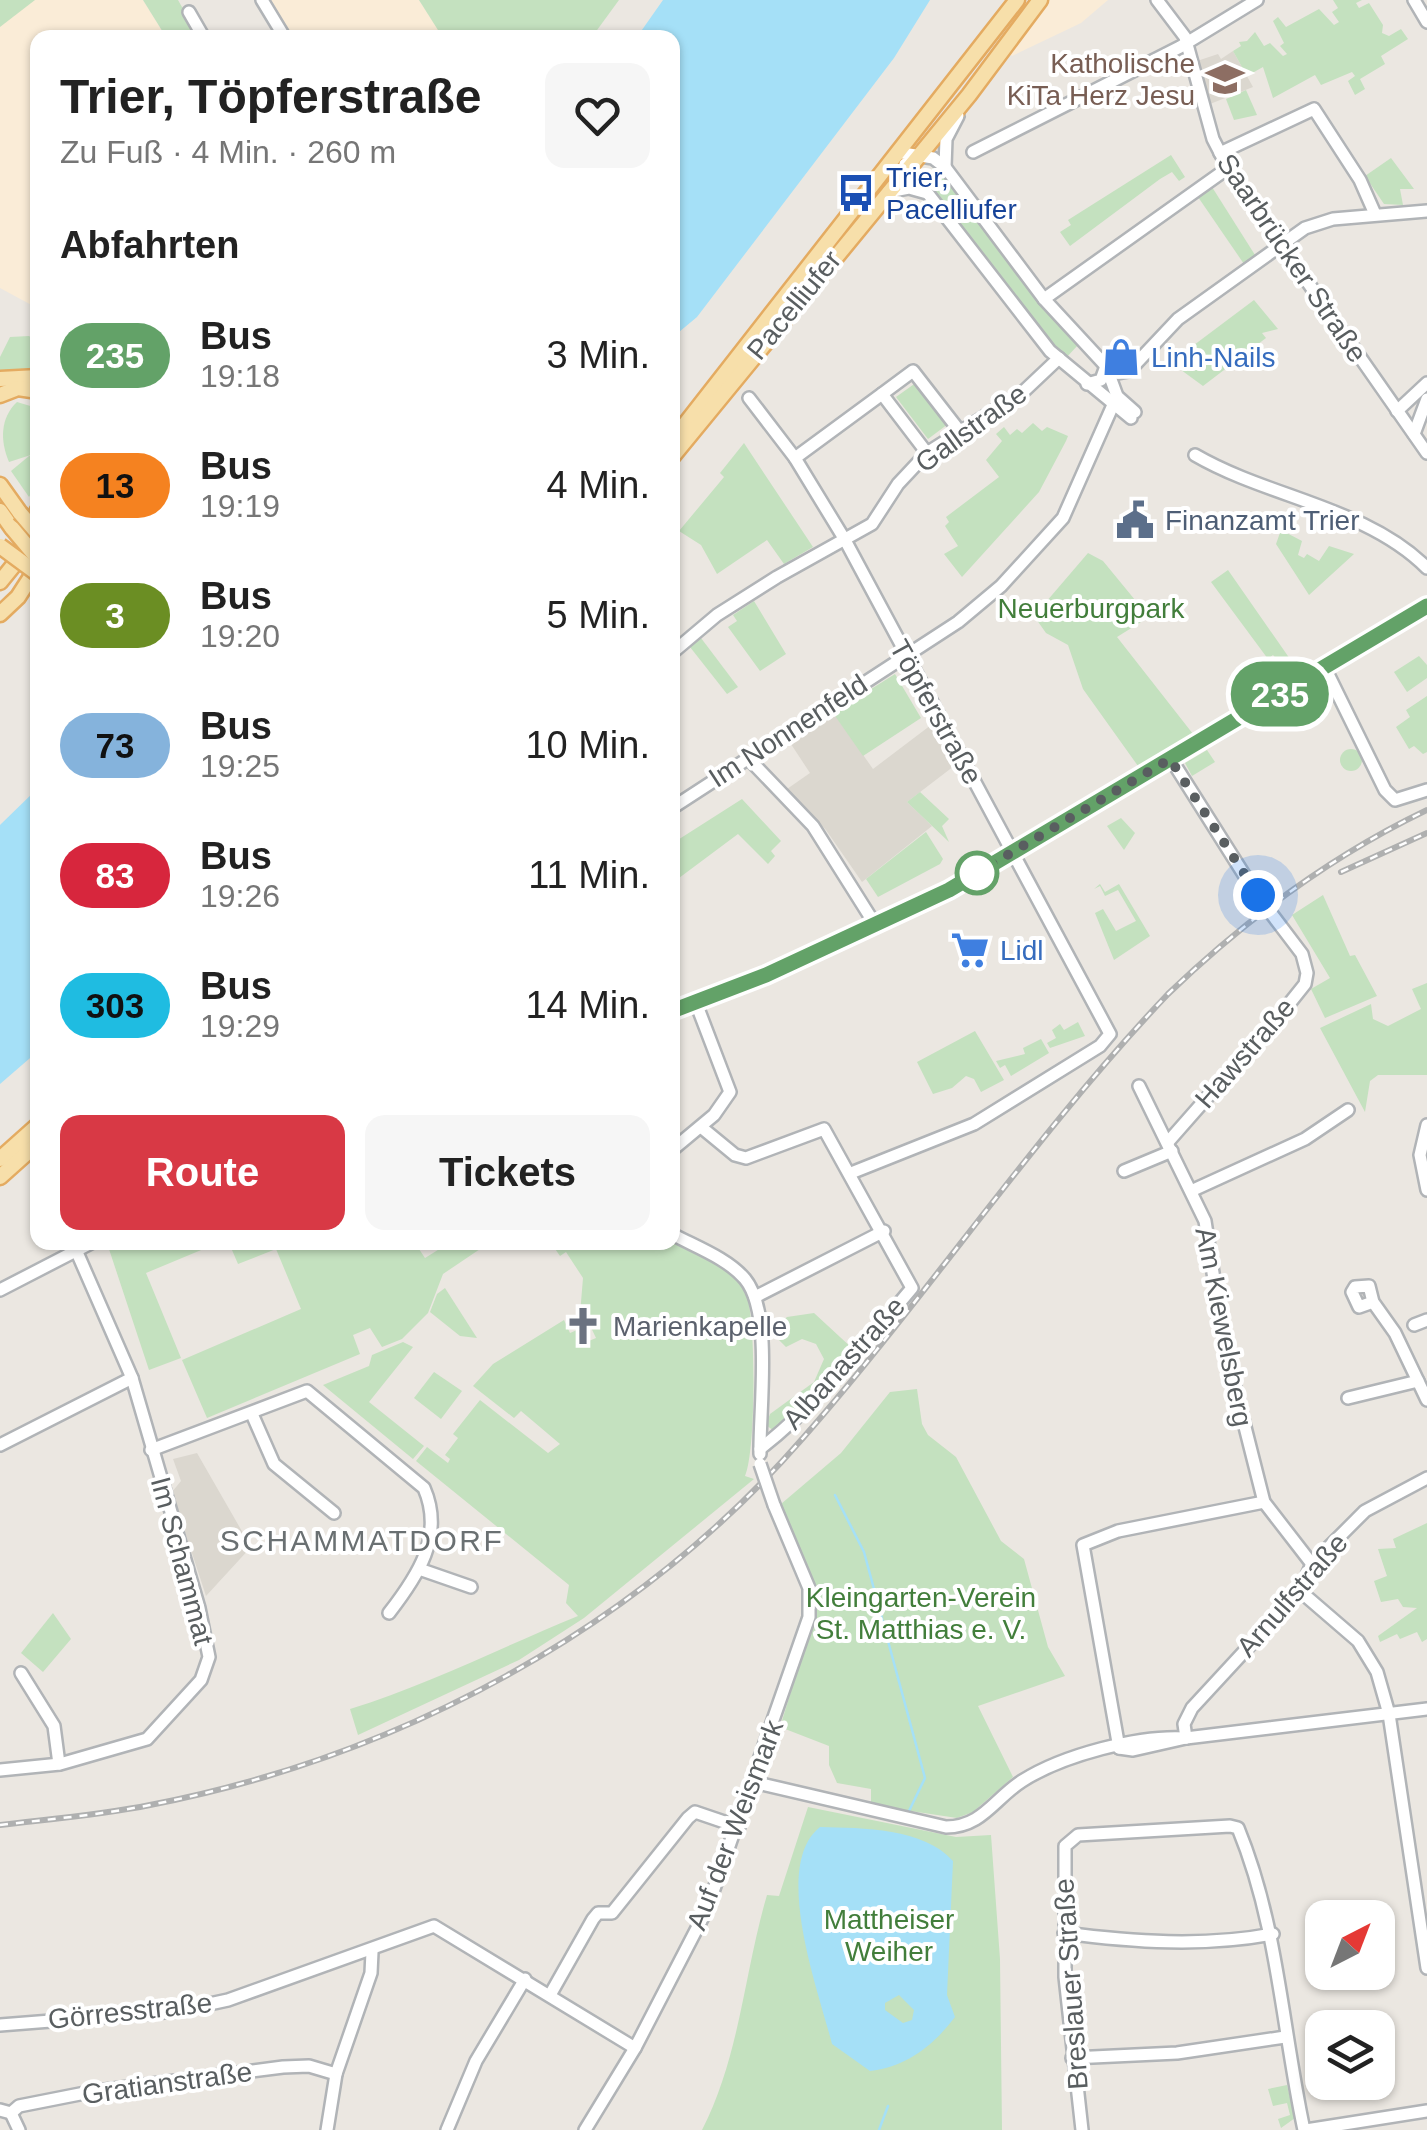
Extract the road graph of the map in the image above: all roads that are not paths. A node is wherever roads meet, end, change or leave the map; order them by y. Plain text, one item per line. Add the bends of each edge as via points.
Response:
1 (262, 0) edge
2 (1018, 0) edge
3 (1040, 0) edge
4 (1156, 0) edge
5 (1257, 0) edge
6 (1414, 0) edge
7 (189, 12) dead end
8 (1427, 22) edge
9 (199, 30) edge
10 (280, 30) edge
11 (1186, 44) junction
12 (969, 94) junction
13 (897, 152) junction
14 (973, 152) dead end
15 (1220, 153) junction
16 (912, 160) junction
17 (944, 167) junction
18 (1228, 168) junction
19 (884, 194) junction
20 (928, 194) junction
21 (970, 202) junction
22 (1427, 210) edge
23 (1375, 214) junction
24 (946, 218) junction
25 (1279, 245) junction
26 (1044, 299) junction
27 (1059, 358) junction
28 (1106, 366) junction
29 (30, 377) edge
30 (0, 378) edge
31 (1427, 383) edge
32 (1087, 384) junction
33 (30, 390) edge
34 (0, 394) edge
35 (882, 394) junction
36 (749, 398) dead end
37 (1427, 398) edge
38 (1115, 400) junction
39 (1397, 411) junction
40 (1104, 428) junction
41 (958, 430) junction
42 (680, 431) edge
43 (1414, 434) junction
44 (680, 447) edge
45 (927, 453) junction
46 (1427, 453) edge
47 (1194, 455) dead end
48 (795, 458) junction
49 (0, 486) edge
50 (0, 512) edge
51 (30, 524) edge
52 (30, 528) edge
53 (845, 540) junction
54 (0, 546) edge
55 (30, 552) edge
56 (30, 568) edge
57 (1427, 568) edge
58 (30, 576) edge
59 (0, 582) edge
60 (1427, 606) edge
61 (0, 614) edge
62 (680, 646) edge
63 (904, 655) junction
64 (1325, 668) junction
65 (748, 758) junction
66 (1170, 759) junction
67 (1427, 790) edge
68 (680, 803) edge
69 (1014, 852) junction
70 (876, 926) junction
71 (696, 1003) junction
72 (680, 1008) edge
73 (1139, 1086) dead end
74 (1348, 1110) dead end
75 (1427, 1125) edge
76 (701, 1127) junction
77 (30, 1132) edge
78 (680, 1144) edge
79 (1170, 1146) junction
80 (30, 1150) edge
81 (0, 1159) edge
82 (1124, 1171) dead end
83 (851, 1173) junction
84 (0, 1178) edge
85 (1427, 1190) edge
86 (1191, 1191) junction
87 (884, 1231) junction
88 (680, 1238) edge
89 (76, 1250) joint
90 (0, 1290) edge
91 (755, 1296) junction
92 (1373, 1302) dead end
93 (1427, 1320) edge
94 (1414, 1326) dead end
95 (132, 1378) junction
96 (1418, 1381) junction
97 (1348, 1398) dead end
98 (1427, 1400) edge
99 (252, 1414) junction
100 (0, 1445) edge
101 (760, 1449) junction
102 (151, 1450) junction
103 (1427, 1478) edge
104 (1264, 1502) junction
105 (334, 1513) dead end
106 (1312, 1564) junction
107 (422, 1570) junction
108 (471, 1587) dead end
109 (1300, 1591) junction
110 (388, 1613) dead end
111 (21, 1673) dead end
112 (1427, 1709) edge
113 (1389, 1714) junction
114 (1186, 1738) junction
115 (1118, 1748) junction
116 (59, 1764) junction
117 (0, 1770) edge
118 (754, 1782) junction
119 (738, 1827) junction
120 (1064, 1933) junction
121 (1272, 1934) junction
122 (372, 1952) junction
123 (1427, 1968) edge
124 (525, 1980) junction
125 (550, 1994) junction
126 (0, 2025) edge
127 (1285, 2038) junction
128 (635, 2048) junction
129 (1072, 2058) junction
130 (336, 2074) junction
131 (1427, 2110) edge
132 (6, 2112) edge
133 (18, 2130) edge
134 (327, 2130) edge
135 (448, 2130) edge
136 (585, 2130) edge
137 (1082, 2130) edge
138 (1305, 2130) edge

1 - 10 street
2 - 13 main road, Pacelliufer
3 - 12 main road, Pacelliufer
4 - 11 street, Saarbrücker Straße
5 - 11 street
6 - 8 street
7 - 9 street
11 - 14 street
11 - 15 street, Saarbrücker Straße
12 - 16 main road, Pacelliufer
12 - 17 street via 946,140
13 - 16 street
13 - 42 main road, Pacelliufer
15 - 18 street, Saarbrücker Straße
15 - 23 street via 1314,108
16 - 17 street via 933,158
16 - 19 main road, Pacelliufer
16 - 20 street
17 - 21 street
18 - 25 street, Saarbrücker Straße
18 - 26 street
19 - 20 street via 909,188
19 - 44 main road, Pacelliufer
20 - 24 street
21 - 24 street via 958,200
21 - 26 street
22 - 23 street
23 - 25 street via 1321,222
24 - 27 street
25 - 28 street via 1178,318 1129,371
25 - 39 street, Saarbrücker Straße
26 - 28 street
27 - 32 street
27 - 41 street, Gallstraße via 1023,392
28 - 32 street via 1102,380
28 - 38 street
29 - 30 main road
31 - 39 street
32 - 38 street
33 - 34 main road
35 - 41 street via 913,372
35 - 45 street
35 - 48 street
36 - 48 street, Töpferstraße
37 - 43 street
38 - 40 street, Im Nonnenfeld
38 - 40 street via 1132,415
39 - 43 street, Saarbrücker Straße
40 - 63 street, Im Nonnenfeld via 1063,518 1042,544 958,622
41 - 45 street, Gallstraße
43 - 46 street, Saarbrücker Straße
45 - 53 street, Gallstraße via 872,524
47 - 57 street via 1382,532
48 - 53 street, Töpferstraße
49 - 51 main road, bridge
50 - 55 main road, bridge
52 - 59 main road
53 - 62 street, Gallstraße via 717,615
53 - 63 street, Töpferstraße
54 - 56 main road, bridge
58 - 61 main road
60 - 64 main road
63 - 65 street, Im Nonnenfeld
63 - 69 street, Töpferstraße
64 - 66 main road
64 - 67 street via 1384,790 1394,800
65 - 68 street, Im Nonnenfeld
65 - 70 street via 813,826
66 - 69 main road
66 - 79 street, Hawstraße via 1302,954 1307,974
69 - 70 main road
69 - 83 street, Töpferstraße via 1110,1034 974,1124
70 - 71 main road
71 - 72 main road
71 - 76 street via 730,1092
73 - 79 street, Am Kiewelsberg
74 - 86 street via 1305,1138
75 - 85 street via 1420,1155
76 - 78 street
76 - 83 street, Albanastraße via 746,1158 824,1129
77 - 81 main road
79 - 82 street
79 - 86 street, Am Kiewelsberg
80 - 84 main road
83 - 87 street, Albanastraße
86 - 104 street, Am Kiewelsberg via 1205,1221 1224,1344
87 - 91 street
87 - 101 street, Albanastraße via 912,1288 835,1380
88 - 91 street via 726,1263
89 - 90 street
89 - 95 street, Im Schammat
91 - 101 street, Auf der Weismark
92 - 96 street
93 - 94 street
95 - 100 street
95 - 102 street, Im Schammat
96 - 97 street
96 - 98 street
99 - 102 street, Im Schammat
99 - 105 street via 274,1464
99 - 107 street, Im Schammat via 307,1391 414,1479 429,1501
101 - 118 street, Auf der Weismark, bridge via 812,1602
102 - 116 street, Im Schammat via 199,1608 206,1670 146,1739
103 - 106 street, Arnulfstraße via 1373,1504
104 - 106 street, Am Kiewelsberg
104 - 115 street via 1118,1531 1083,1546
106 - 109 street, Arnulfstraße
107 - 108 street
107 - 110 street
109 - 113 street via 1358,1641 1378,1672
109 - 114 street, Arnulfstraße via 1192,1708
111 - 116 street via 54,1726
112 - 113 street
113 - 114 street
113 - 123 street
114 - 115 street
115 - 118 street via 1038,1772 963,1827
116 - 117 street, Im Schammat
118 - 119 street, Auf der Weismark
119 - 125 street via 696,1812 688,1818 612,1913 598,1914
119 - 128 street, Auf der Weismark via 707,1909
120 - 121 street via 1170,1942
120 - 121 street, Breslauer Straße via 1063,1856 1071,1839 1238,1828
120 - 129 street, Breslauer Straße
121 - 127 street
122 - 124 street, Görresstraße via 434,1926
122 - 126 street, Görresstraße via 228,2000
122 - 130 street via 371,1974
124 - 125 street
124 - 135 street via 469,2074
125 - 128 street
127 - 129 street
127 - 138 street
128 - 136 street, Auf der Weismark
129 - 137 street, Breslauer Straße
130 - 132 street, Gratianstraße via 283,2066 90,2092
130 - 134 street
131 - 138 street
132 - 133 street

